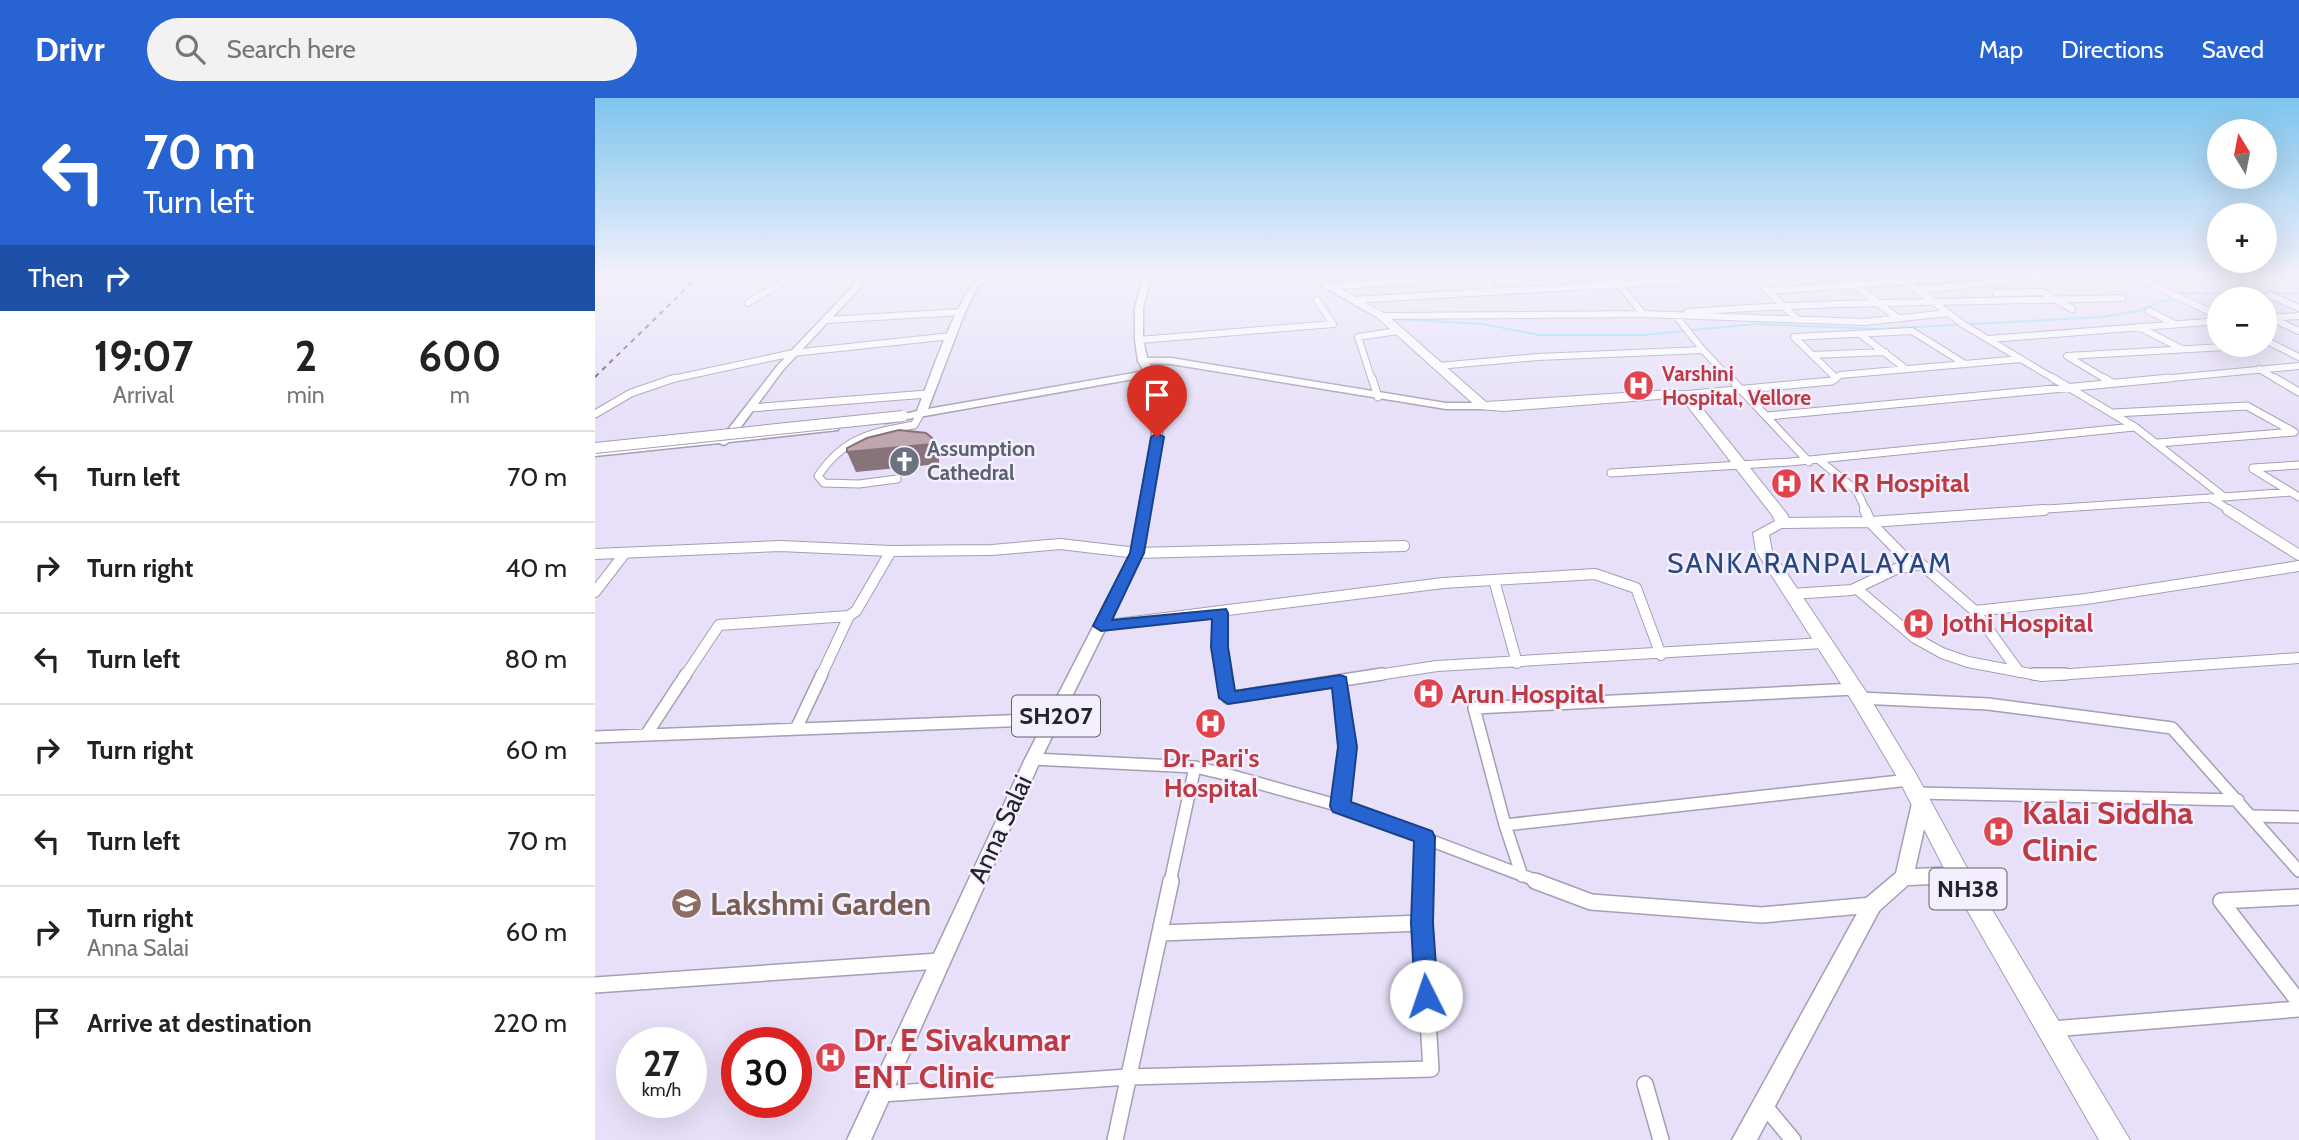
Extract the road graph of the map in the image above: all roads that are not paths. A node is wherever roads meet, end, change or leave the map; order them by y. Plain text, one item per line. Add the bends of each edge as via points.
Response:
1 (823, 323) edge
2 (957, 323) edge
3 (1139, 323) edge
4 (1332, 323) edge
5 (1389, 323) edge
6 (1681, 323) edge
7 (1961, 323) edge
8 (2172, 323) edge
9 (2195, 323) edge
10 (2282, 323) edge
11 (2175, 324) junction
12 (2139, 327) junction
13 (1398, 331) junction
14 (2299, 331) edge
15 (1860, 334) junction
16 (951, 336) junction
17 (1989, 339) junction
18 (1139, 340) junction
19 (2277, 346) edge
20 (2207, 347) edge
21 (2182, 349) junction
22 (1703, 350) junction
23 (797, 351) junction
24 (1885, 352) junction
25 (1812, 355) junction
26 (2299, 357) edge
27 (2021, 359) junction
28 (1965, 364) junction
29 (1439, 366) junction
30 (2299, 366) edge
31 (1147, 367) junction
32 (1906, 369) junction
33 (2259, 369) junction
34 (1836, 378) junction
35 (2112, 383) junction
36 (2066, 387) junction
37 (1739, 388) junction
38 (2299, 392) edge
39 (927, 394) junction
40 (1683, 395) junction
41 (1378, 397) junction
42 (1483, 406) junction
43 (750, 408) junction
44 (921, 413) junction
45 (595, 414) edge
46 (2114, 414) junction
47 (1767, 416) junction
48 (2135, 427) junction
49 (2297, 432) edge
50 (724, 442) junction
51 (2158, 443) junction
52 (595, 451) edge
53 (1819, 460) junction
54 (1809, 461) junction
55 (2299, 465) edge
56 (1742, 466) junction
57 (1611, 473) dead end
58 (897, 479) dead end
59 (2290, 492) junction
60 (2224, 496) junction
61 (2299, 497) edge
62 (2210, 498) junction
63 (1870, 522) junction
64 (1783, 523) junction
65 (1404, 546) dead end
66 (891, 551) junction
67 (625, 553) junction
68 (1137, 553) junction
69 (595, 554) edge
70 (2299, 555) edge
71 (1910, 564) junction
72 (2299, 566) edge
73 (1494, 580) junction
74 (1857, 589) junction
75 (595, 592) edge
76 (1792, 596) junction
77 (1975, 611) junction
78 (1220, 613) junction
79 (849, 616) junction
80 (1101, 626) junction
81 (1822, 640) junction
82 (1661, 655) junction
83 (2299, 658) edge
84 (1517, 663) junction
85 (2019, 673) junction
86 (1340, 681) junction
87 (1857, 693) junction
88 (1055, 719) junction
89 (796, 729) junction
90 (646, 735) junction
91 (595, 737) edge
92 (1033, 759) junction
93 (1195, 767) junction
94 (1915, 792) junction
95 (2238, 800) junction
96 (1340, 806) junction
97 (2254, 817) junction
98 (2299, 817) edge
99 (1505, 825) junction
100 (1425, 837) junction
101 (2299, 871) edge
102 (1959, 875) junction
103 (1522, 877) junction
104 (1904, 877) junction
105 (2299, 897) edge
106 (1872, 905) junction
107 (1422, 923) junction
108 (1161, 933) junction
109 (939, 961) junction
110 (595, 985) edge
111 (2299, 1002) edge
112 (2299, 1009) edge
113 (2052, 1029) junction
114 (1128, 1077) junction
115 (1645, 1084) dead end
116 (882, 1094) junction
117 (1762, 1104) junction
118 (859, 1140) edge
119 (1115, 1140) edge
120 (1661, 1140) edge
121 (1744, 1140) edge
122 (1793, 1140) edge
123 (2115, 1140) edge

1 - 23 main road
2 - 16 main road
3 - 18 main road, Anna Salai / SH207
4 - 18 street
5 - 13 highway
6 - 22 street
7 - 17 street
8 - 11 street
9 - 11 street
10 - 14 street
11 - 12 street
12 - 17 street
12 - 21 street
13 - 29 highway
13 - 41 street via 1359,337
15 - 24 street
15 - 25 street via 1794,337
15 - 28 street via 1912,331
16 - 23 street
16 - 39 main road
17 - 27 street
18 - 31 main road, Anna Salai / SH207
19 - 26 street
20 - 21 street
21 - 35 street via 2067,356
22 - 29 street
22 - 37 street
23 - 43 main road
23 - 45 street via 670,379 629,394
24 - 25 street
24 - 32 street
25 - 34 street
27 - 28 street
27 - 36 street
28 - 32 street
29 - 42 highway
30 - 33 street
31 - 41 main road via 1171,361
31 - 44 main road
31 - 68 main road, Anna Salai / SH207 via 1156,384 1157,437
32 - 34 street
33 - 35 street
33 - 38 street
34 - 37 street
35 - 36 street
36 - 46 street
36 - 47 street
37 - 40 street
37 - 47 street
39 - 43 street
39 - 44 main road
40 - 42 highway
40 - 56 highway
41 - 42 main road via 1446,407
43 - 50 main road
44 - 50 main road
44 - 52 main road, bridge
44 - 58 street via 914,425 841,445 818,476 824,483
46 - 48 street
46 - 49 street via 2247,406
47 - 54 street
48 - 51 street
48 - 53 street
49 - 51 street
50 - 52 main road
51 - 60 street
53 - 54 street
53 - 63 street via 1857,491
54 - 56 street
55 - 59 street via 2253,468
56 - 57 street
56 - 64 highway
59 - 60 street
59 - 61 street
60 - 62 street
62 - 63 street
62 - 70 street
63 - 64 street
63 - 71 street
64 - 76 highway, NH38 via 1761,533 1764,551
65 - 68 street
66 - 67 street via 842,545 755,545
66 - 68 street via 1060,544
66 - 79 street
67 - 69 street
67 - 75 street
68 - 80 main road, Anna Salai / SH207
71 - 74 street
71 - 77 street via 1927,566
72 - 77 street
73 - 78 street
73 - 82 street via 1595,574 1636,588
73 - 84 street
74 - 76 street
74 - 85 street via 1915,638 1942,653
76 - 81 highway, NH38
77 - 85 street
78 - 80 street
78 - 86 street via 1228,698
79 - 89 street
79 - 90 street via 719,625
80 - 88 main road, Anna Salai / SH207
81 - 82 street
81 - 87 highway, NH38
82 - 84 street
83 - 85 street via 2042,676
84 - 86 street via 1437,666
86 - 96 street via 1348,747
87 - 94 highway, NH38
87 - 95 street via 2172,727
87 - 99 street via 1473,708
88 - 89 street
88 - 92 main road, Anna Salai / SH207
89 - 90 street
90 - 91 street
92 - 93 street
92 - 109 main road, Anna Salai / SH207
93 - 96 street
93 - 108 street
94 - 95 street
94 - 99 street
94 - 102 highway, NH38
94 - 104 main road
95 - 97 street
96 - 100 street
97 - 98 street
97 - 101 street
99 - 103 street
100 - 103 street
100 - 107 street
102 - 104 main road
102 - 113 highway, NH38
103 - 106 street via 1591,902 1762,915
104 - 106 main road
105 - 111 street via 2221,901
106 - 117 main road
107 - 108 street
107 - 114 street via 1431,1069
108 - 114 street
109 - 110 street
109 - 116 main road, Anna Salai / SH207
112 - 113 street
113 - 123 highway, NH38
114 - 116 street
114 - 119 street
115 - 120 street
116 - 118 main road, Anna Salai / SH207
117 - 121 main road
117 - 122 street

